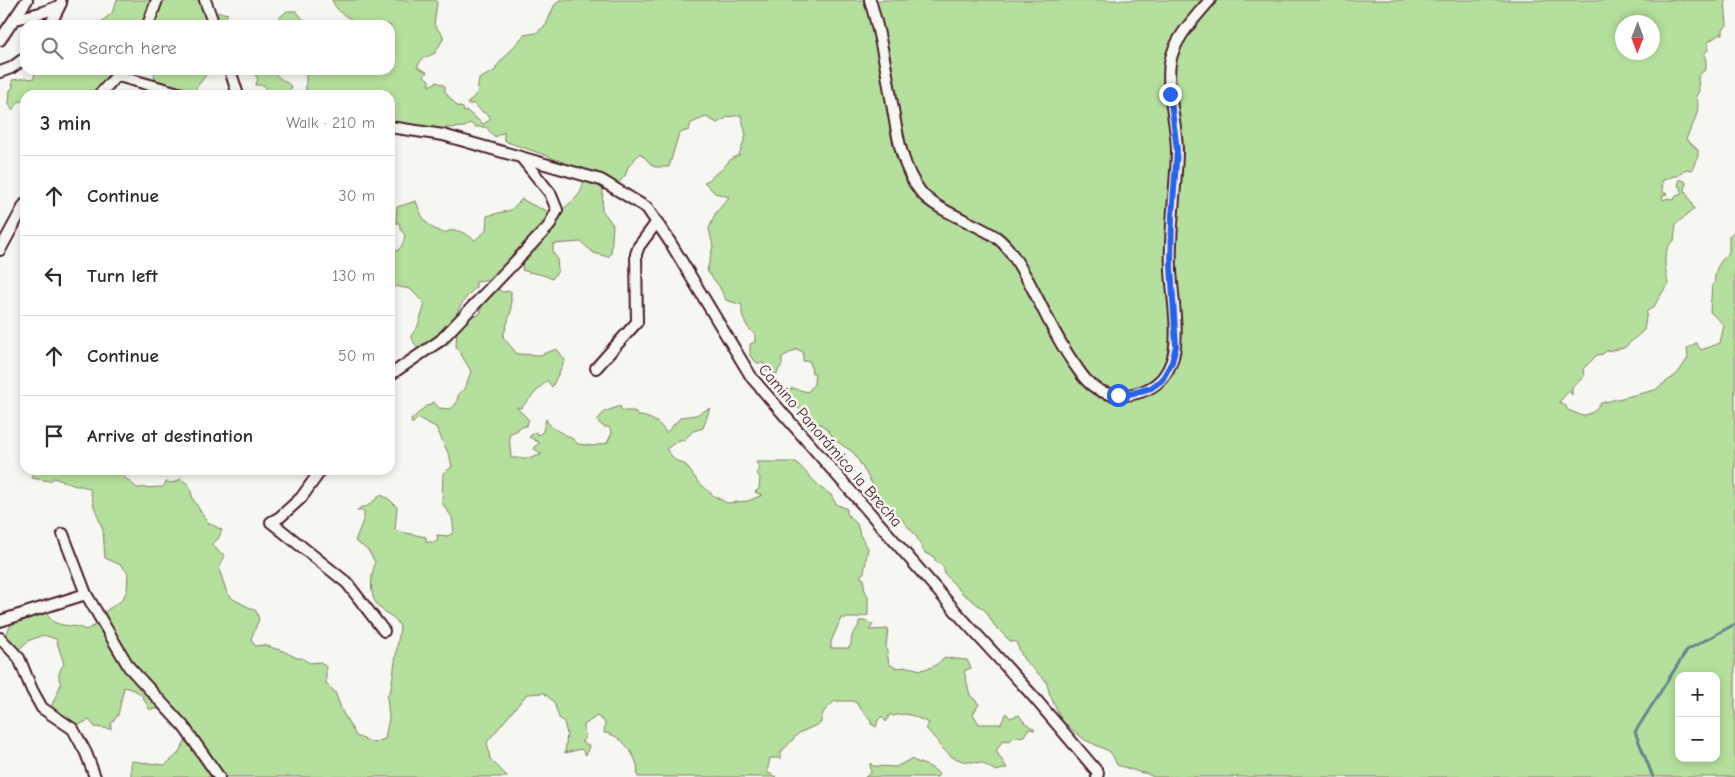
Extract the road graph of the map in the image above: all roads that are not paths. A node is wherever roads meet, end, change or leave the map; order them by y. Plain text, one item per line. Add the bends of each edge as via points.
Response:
1 (26, 0) edge
2 (157, 0) edge
3 (205, 0) edge
4 (870, 0) edge
5 (1210, 0) edge
6 (61, 3) edge
7 (16, 19) junction
8 (52, 20) edge
9 (150, 20) edge
10 (212, 20) edge
11 (0, 40) edge
12 (20, 62) edge
13 (0, 72) edge
14 (117, 75) edge
15 (125, 75) edge
16 (232, 75) edge
17 (104, 90) edge
18 (171, 90) edge
19 (236, 90) edge
20 (395, 128) edge
21 (521, 157) junction
22 (20, 213) edge
23 (657, 222) junction
24 (0, 250) edge
25 (596, 368) dead end
26 (395, 372) edge
27 (317, 475) edge
28 (63, 534) dead end
29 (86, 594) junction
30 (0, 621) edge
31 (384, 631) dead end
32 (0, 638) edge
33 (1098, 775) edge
34 (95, 777) edge
35 (219, 777) edge

1 - 7 street
2 - 9 street
3 - 10 street
4 - 5 street via 898,133 911,176 921,192 931,202 996,237 1010,250 1059,341 1088,382 1105,392 1126,395 1151,388 1162,380 1176,346 1171,266 1177,150 1170,94 1170,62 1173,50 1187,28
6 - 7 street via 44,12
6 - 8 street
7 - 11 street
12 - 13 street
14 - 17 street
15 - 18 street
16 - 19 street
20 - 21 street, Camino Panorámico la Brecha via 443,135
21 - 23 street, Camino Panorámico la Brecha via 601,180 648,208
21 - 26 street via 550,193 557,210 549,226 441,340
22 - 24 street
23 - 25 street via 638,246 636,254 637,322
23 - 33 street, Camino Panorámico la Brecha via 752,378 958,615 1032,695
27 - 31 street via 301,498 271,522 347,583
28 - 29 street
29 - 30 street
29 - 35 street via 129,667 184,727
32 - 34 street via 19,658 42,708 73,729

